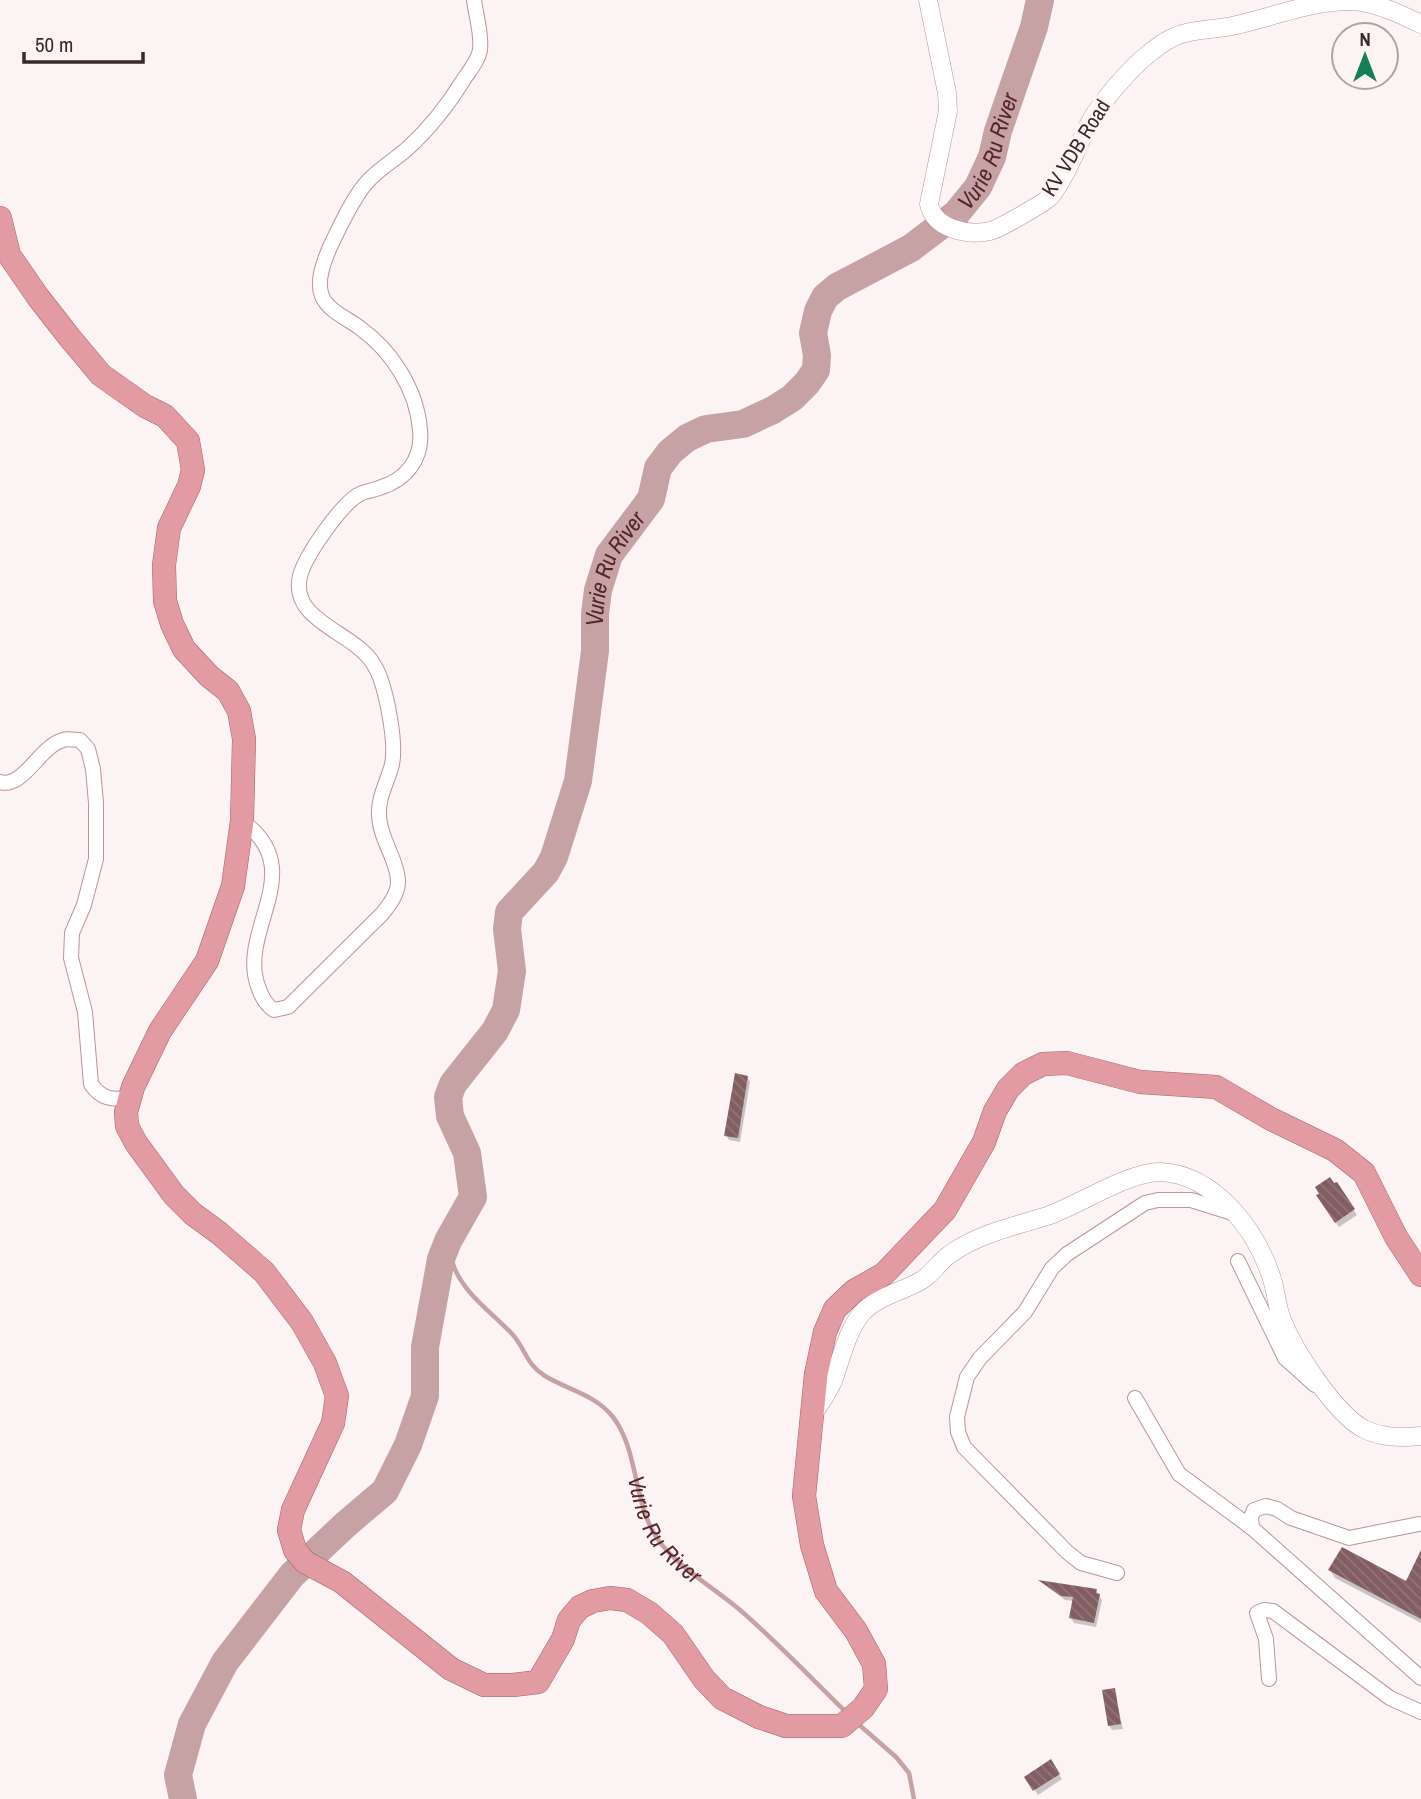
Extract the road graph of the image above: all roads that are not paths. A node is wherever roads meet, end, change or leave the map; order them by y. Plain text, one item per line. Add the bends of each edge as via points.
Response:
1 (474, 0) edge
2 (928, 0) edge
3 (1421, 24) edge
4 (0, 218) edge
5 (0, 782) edge
6 (242, 821) junction
7 (129, 1098) junction
8 (1236, 1214) junction
9 (1238, 1261) dead end
10 (1421, 1275) edge
11 (1330, 1397) junction
12 (1135, 1398) dead end
13 (813, 1415) junction
14 (1421, 1436) edge
15 (1419, 1524) dead end
16 (1252, 1528) junction
17 (1117, 1573) dead end
18 (1421, 1678) edge
19 (1269, 1679) dead end
20 (1421, 1712) edge

1 - 6 street via 480,40 476,61 434,123 368,180 330,247 321,275 320,287 328,306 369,335 396,365 417,411 421,433 411,470 349,502 309,558 299,584 309,612 366,654 380,679 393,753 379,814 399,882 382,914 281,1010 265,1002 253,967 271,884 269,852 256,830
2 - 3 street, KV VDB Road via 948,111 929,204 938,221 973,232 991,231 1049,198 1091,120 1115,87 1170,39 1324,2 1377,6
4 - 6 highway via 9,255 101,375 166,416 188,441 193,470 169,528 165,601 184,649 228,691 239,711 244,739
5 - 7 street via 17,780 52,745 65,739 80,740 88,749 96,803 96,859 72,933 71,958 85,1012 91,1084 107,1099
6 - 7 highway via 233,886 207,961 160,1031
7 - 13 highway via 127,1126 166,1185 193,1214 264,1272 326,1363 337,1396 333,1423 293,1510 289,1530 295,1550 451,1669 484,1685 538,1682 580,1607 610,1598 649,1613 673,1634 722,1698 759,1717 786,1726 821,1727 842,1726 853,1719 876,1689 874,1664 826,1591 812,1545 804,1496
8 - 11 street via 1265,1261 1292,1340
8 - 13 street via 1216,1194 1186,1177 1157,1172 982,1238 950,1254 923,1280 876,1301 862,1314
8 - 17 street via 1180,1199 1145,1203 1052,1268 1025,1312 967,1377 957,1417 964,1447 1067,1552 1081,1563
9 - 11 street via 1285,1358
10 - 13 highway via 1364,1173 1335,1150 1216,1087 1140,1082 1067,1063 1042,1064 1023,1074 1009,1089 945,1210 884,1274 854,1291 835,1310 816,1374
11 - 14 street via 1363,1428 1389,1437
12 - 16 street via 1180,1474
15 - 16 street via 1349,1538 1266,1506 1254,1510
16 - 18 street
19 - 20 street via 1257,1613 1264,1610 1273,1611 1390,1698

